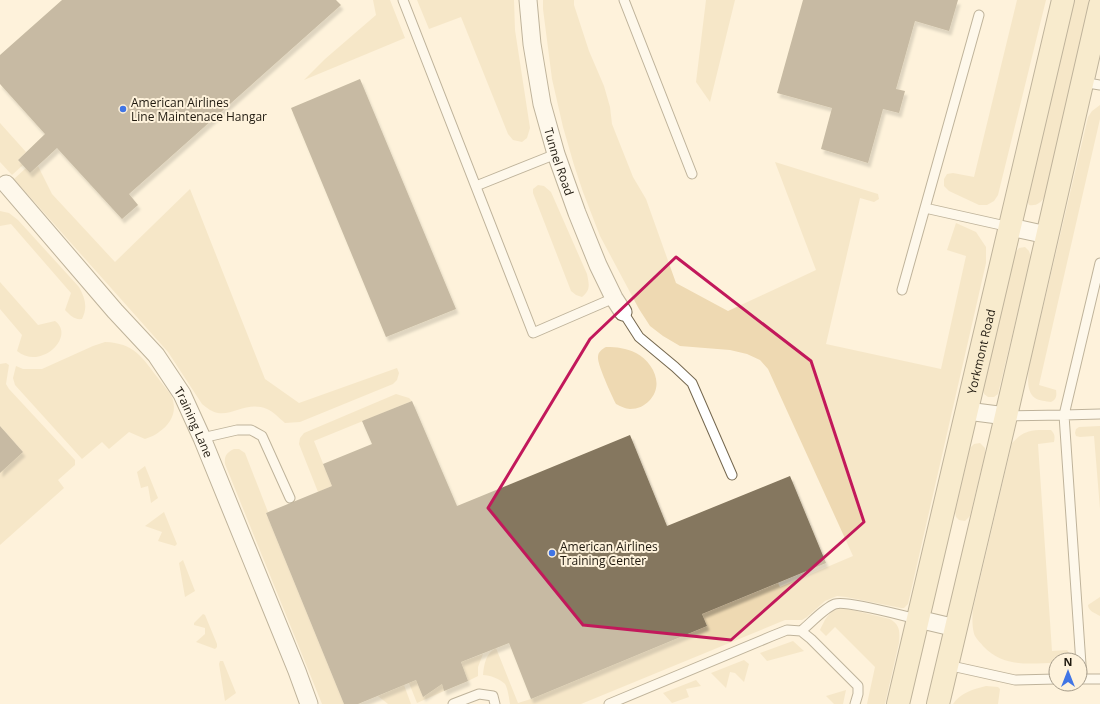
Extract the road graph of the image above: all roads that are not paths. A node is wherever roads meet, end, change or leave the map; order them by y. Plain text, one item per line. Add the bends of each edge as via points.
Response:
1 (403, 0) edge
2 (528, 0) edge
3 (624, 0) edge
4 (1063, 0) edge
5 (1100, 5) edge
6 (979, 15) dead end
7 (1091, 83) edge
8 (556, 154) junction
9 (692, 174) dead end
10 (2, 184) edge
11 (476, 186) junction
12 (925, 208) junction
13 (1010, 227) junction
14 (1047, 235) junction
15 (1100, 263) edge
16 (902, 290) dead end
17 (618, 305) junction
18 (967, 412) junction
19 (1100, 414) edge
20 (1006, 416) junction
21 (1064, 416) junction
22 (202, 438) junction
23 (732, 475) dead end
24 (290, 498) dead end
25 (918, 619) junction
26 (956, 628) junction
27 (802, 631) junction
28 (1079, 652) edge
29 (947, 665) junction
30 (1048, 679) edge
31 (1088, 679) edge
32 (1100, 679) edge
33 (309, 704) edge
34 (453, 704) edge
35 (495, 704) edge
36 (609, 704) edge
37 (855, 704) edge
38 (898, 704) edge
39 (938, 704) edge

1 - 11 lane
2 - 8 street, Tunnel Road via 542,104
3 - 9 lane
4 - 13 street, Yorkmont Road
5 - 7 street
6 - 12 lane
7 - 14 street
8 - 11 lane
8 - 17 street, Tunnel Road via 598,265
10 - 22 street, Training Lane via 156,355 182,394
11 - 17 lane via 533,333
12 - 13 lane
12 - 16 lane
13 - 14 street
13 - 18 street, Yorkmont Road
14 - 20 street
15 - 21 lane
17 - 23 lane via 639,337 692,383
18 - 20 street
18 - 25 street, Yorkmont Road
19 - 21 lane
20 - 21 lane
20 - 26 street
21 - 28 lane
22 - 24 lane via 237,430 251,430 262,436
22 - 33 street, Training Lane
25 - 26 street
25 - 27 lane via 836,603
25 - 38 street, Yorkmont Road
26 - 29 street
27 - 36 lane via 787,630
27 - 37 lane via 858,686
29 - 30 lane via 1015,680
29 - 39 street
31 - 32 lane
34 - 35 lane via 479,694 493,696

